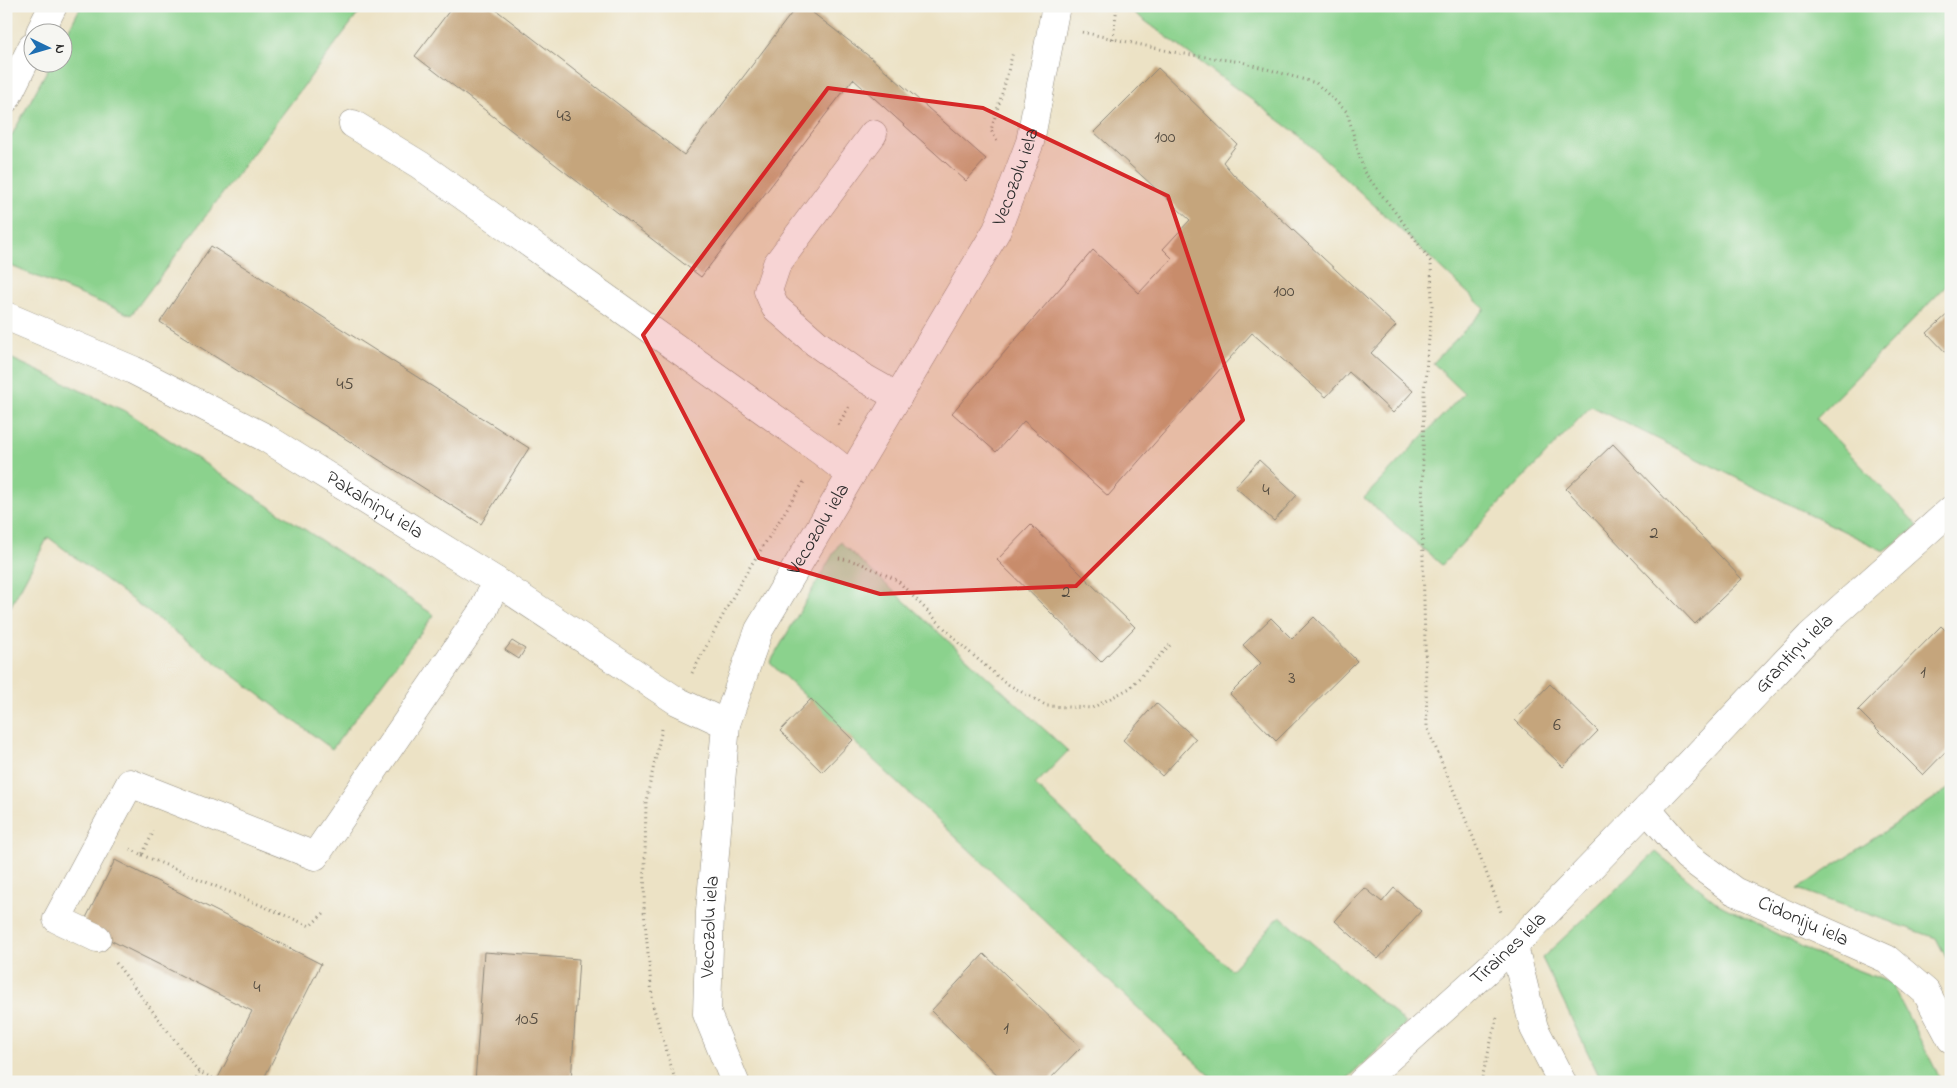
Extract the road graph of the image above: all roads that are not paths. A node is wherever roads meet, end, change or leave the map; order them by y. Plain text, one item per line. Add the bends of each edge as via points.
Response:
1 (53, 6) edge
2 (1055, 15) edge
3 (45, 22) edge
4 (22, 67) edge
5 (6, 99) edge
6 (353, 124) dead end
7 (872, 134) dead end
8 (6, 316) edge
9 (898, 396) junction
10 (851, 475) junction
11 (1951, 510) edge
12 (496, 580) junction
13 (726, 724) junction
14 (1647, 809) junction
15 (97, 938) road end
16 (1514, 946) junction
17 (1951, 1039) edge
18 (735, 1082) edge
19 (1362, 1082) edge
20 (1562, 1082) edge

1 - 3 street
2 - 9 street, Vecozolu iela via 1030,142 997,230
4 - 5 street
6 - 10 street via 428,171
7 - 9 street via 777,264 768,291 775,307 816,343 866,379
8 - 12 street, Pakalniņu iela via 133,370 266,438
9 - 10 street, Vecozolu iela
10 - 13 street, Vecozolu iela via 759,630
11 - 14 street, Grantiņu iela via 1810,636
12 - 13 street, Pakalniņu iela via 677,701
12 - 15 street via 484,609 315,856 130,783 57,919
13 - 18 street, Vecozolu iela via 710,912 707,1014
14 - 16 street, Tīraines iela
14 - 17 street, Cidoniju iela via 1687,856 1734,891 1888,959 1926,992
16 - 19 street, Tīraines iela
16 - 20 street via 1534,1028

